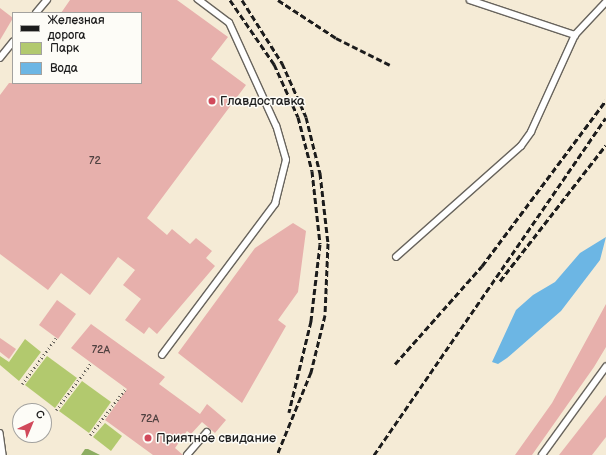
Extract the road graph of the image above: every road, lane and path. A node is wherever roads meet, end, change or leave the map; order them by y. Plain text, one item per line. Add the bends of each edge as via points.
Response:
1 (47, 0) edge
2 (198, 0) edge
3 (470, 0) edge
4 (606, 2) edge
5 (37, 12) edge
6 (575, 35) junction
7 (12, 43) edge
8 (0, 58) edge
9 (396, 257) dead end
10 (56, 338) dead end
11 (162, 355) dead end
12 (92, 363) dead end
13 (606, 367) edge
14 (22, 384) dead end
15 (126, 388) dead end
16 (56, 410) dead end
17 (207, 432) dead end
18 (0, 433) edge
19 (90, 435) dead end
20 (4, 455) edge
21 (187, 455) edge
22 (542, 455) edge

1 - 5 lane
2 - 11 lane via 228,23 276,126 286,160 275,204
3 - 6 lane
4 - 6 lane
6 - 9 lane via 531,132 521,146
7 - 8 lane
10 - 14 path
12 - 16 path
13 - 22 lane
15 - 19 path
17 - 21 lane
18 - 20 lane

